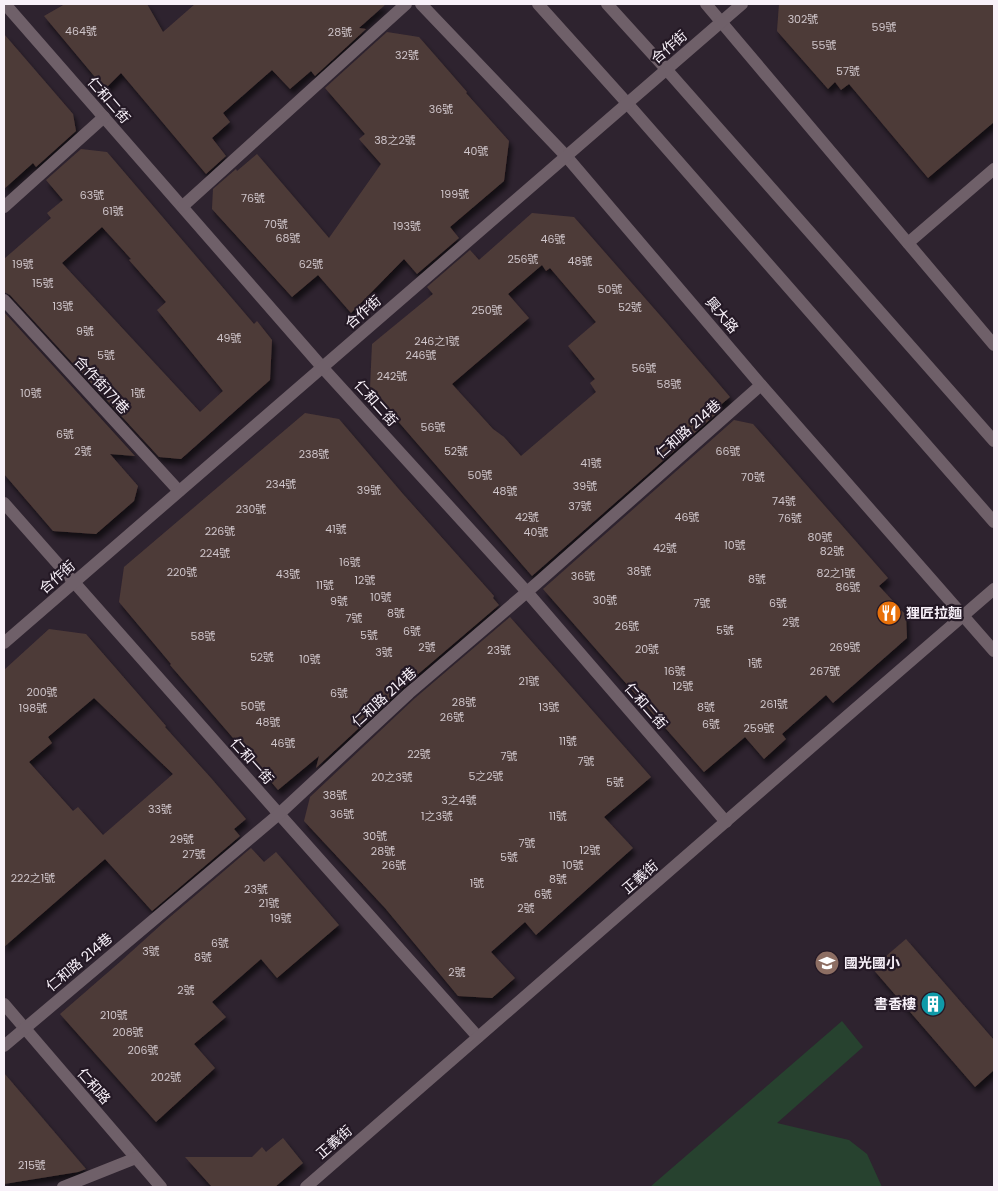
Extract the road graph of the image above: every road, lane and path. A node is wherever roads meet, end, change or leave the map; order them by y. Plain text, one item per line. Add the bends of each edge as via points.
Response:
1 (5, 4) edge
2 (406, 4) edge
3 (422, 4) edge
4 (538, 4) edge
5 (607, 4) edge
6 (706, 4) edge
7 (742, 4) edge
8 (721, 22) junction
9 (666, 69) junction
10 (627, 103) junction
11 (104, 117) junction
12 (566, 156) junction
13 (994, 169) edge
14 (183, 206) junction
15 (4, 207) edge
16 (908, 243) junction
17 (4, 300) edge
18 (994, 345) edge
19 (322, 367) junction
20 (761, 385) junction
21 (994, 441) edge
22 (179, 491) junction
23 (4, 503) edge
24 (994, 522) edge
25 (74, 582) junction
26 (994, 589) edge
27 (527, 592) junction
28 (964, 616) junction
29 (4, 643) edge
30 (994, 651) edge
31 (279, 814) junction
32 (726, 822) junction
33 (4, 1004) edge
34 (24, 1028) junction
35 (478, 1037) junction
36 (4, 1046) edge
37 (136, 1158) junction
38 (63, 1187) edge
39 (161, 1187) edge
40 (306, 1187) edge

1 - 11 street, 仁和二街
2 - 14 street
3 - 12 street, 興大路
4 - 10 street
5 - 9 street
6 - 8 street
7 - 8 street, 合作街
8 - 9 street, 合作街
8 - 16 street
9 - 10 street, 合作街
9 - 21 street
10 - 12 street, 合作街
10 - 24 street
11 - 14 street, 仁和二街
11 - 15 street
12 - 19 street, 合作街
12 - 20 street, 興大路
13 - 16 street
14 - 19 street, 仁和二街
16 - 18 street
17 - 22 street, 合作街171巷
19 - 22 street, 合作街
19 - 27 street, 仁和二街
20 - 27 street, 仁和路 214巷
20 - 28 street, 興大路
22 - 25 street, 合作街
23 - 25 street, 仁和一街
25 - 29 street, 合作街
25 - 31 street, 仁和一街
26 - 28 street, 正義街
27 - 31 street, 仁和路 214巷 via 409,693
27 - 32 street, 仁和二街
28 - 30 street, 興大路
28 - 32 street, 正義街
31 - 34 street, 仁和路 214巷
31 - 35 street, 仁和一街
32 - 35 street, 正義街
33 - 34 street, 仁和路
34 - 36 street, 仁和路 214巷
34 - 37 street, 仁和路
35 - 40 street, 正義街
37 - 38 street
37 - 39 street, 仁和路

